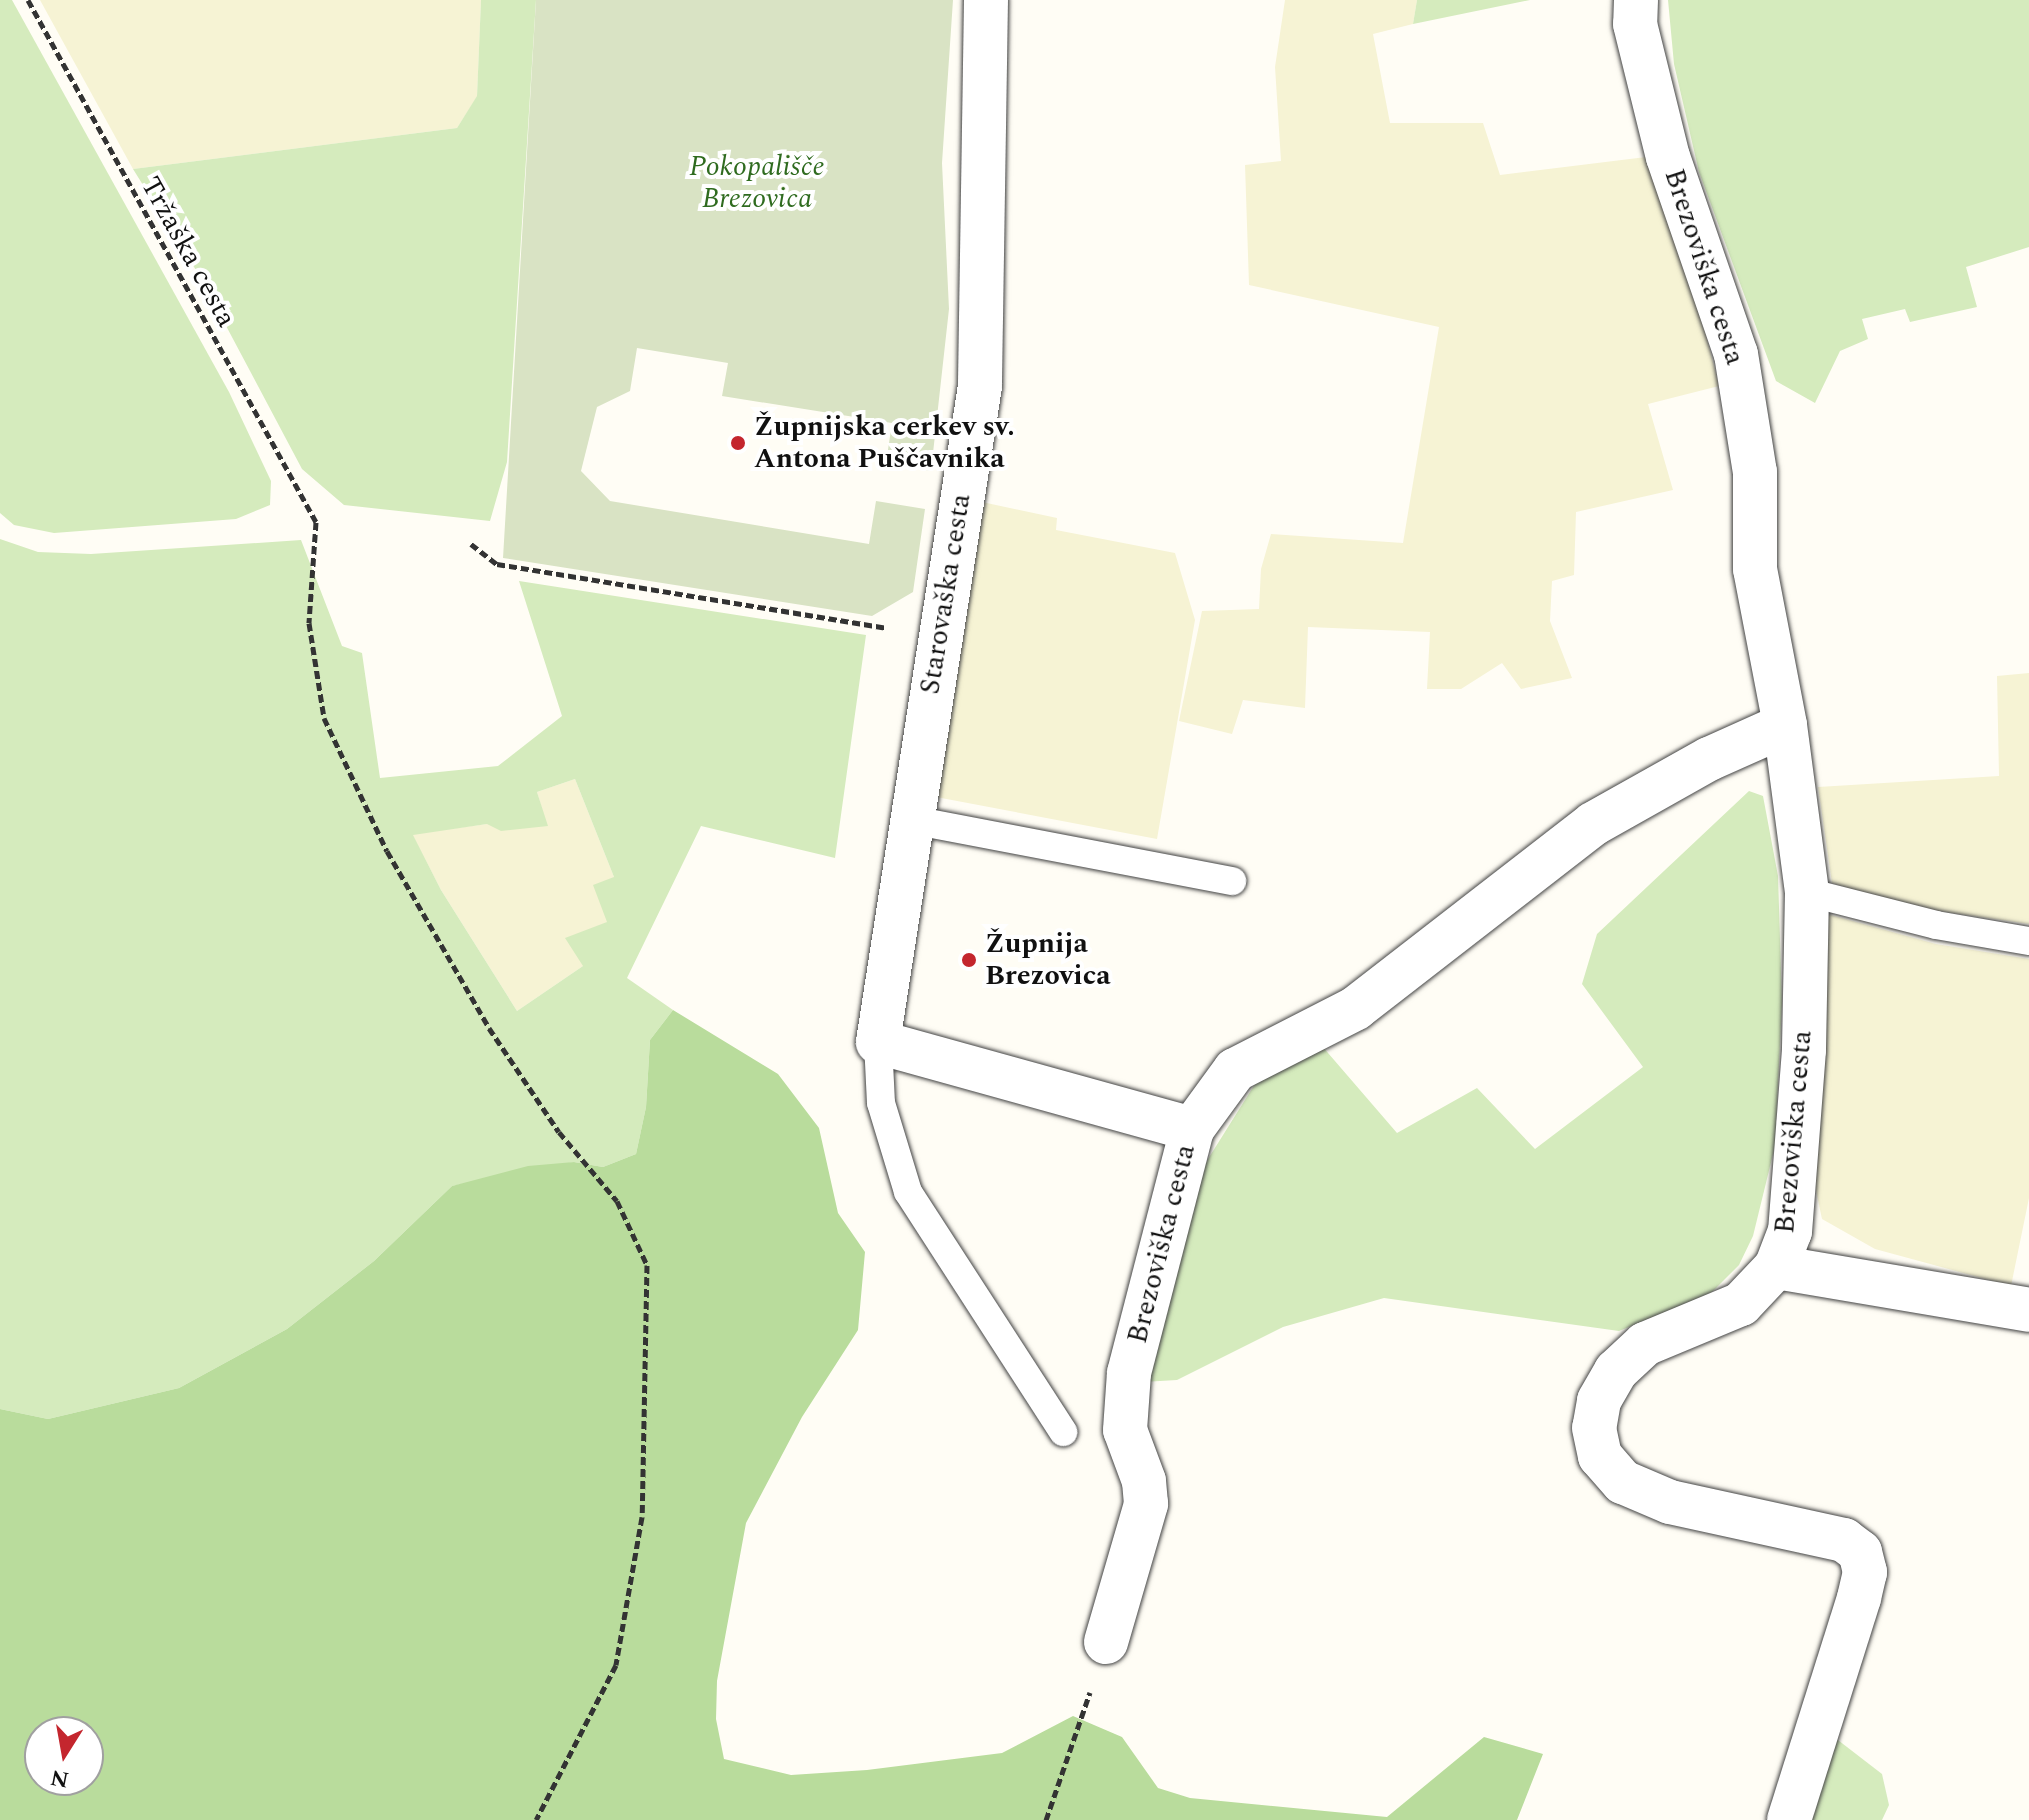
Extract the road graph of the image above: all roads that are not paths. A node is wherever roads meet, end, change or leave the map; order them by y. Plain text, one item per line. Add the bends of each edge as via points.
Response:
1 (986, 0) edge
2 (1636, 0) edge
3 (1785, 725) junction
4 (912, 820) junction
5 (1232, 881) dead end
6 (1807, 892) junction
7 (2029, 941) edge
8 (878, 1042) junction
9 (1192, 1129) junction
10 (1776, 1267) junction
11 (2029, 1310) edge
12 (1063, 1432) dead end
13 (1106, 1642) road end
14 (1789, 1820) edge

1 - 4 street, Starovaška cesta via 980,386
2 - 3 street, Brezoviška cesta via 1635,24 1668,157 1736,354 1755,472 1755,569
3 - 6 street, Brezoviška cesta
3 - 9 street, Brezoviška cesta via 1709,759 1593,824 1356,1008 1235,1070
4 - 5 lane
4 - 8 street, Starovaška cesta
6 - 7 lane via 1936,925
6 - 10 street, Brezoviška cesta via 1804,1050 1793,1199 1790,1231
8 - 9 street
8 - 12 lane via 881,1103 908,1192
9 - 13 street, Brezoviška cesta via 1129,1373 1125,1430 1144,1481 1146,1504
10 - 11 street
10 - 14 street, Brezoviška cesta via 1741,1304 1645,1344 1616,1371 1599,1401 1594,1428 1600,1456 1623,1482 1670,1502 1844,1540 1860,1552 1865,1572 1859,1598

